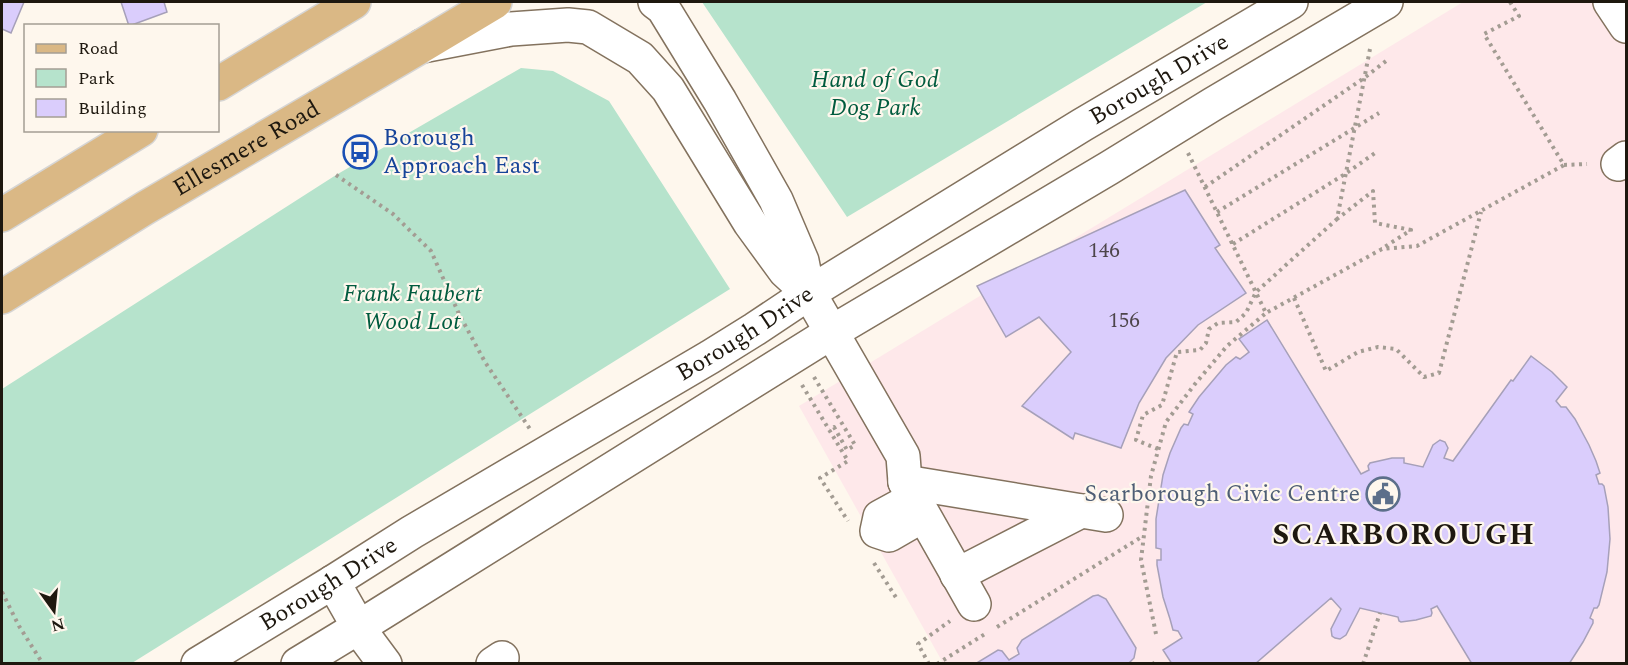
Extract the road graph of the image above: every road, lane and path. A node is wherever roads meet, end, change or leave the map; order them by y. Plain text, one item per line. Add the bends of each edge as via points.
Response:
1 (354, 2) edge
2 (495, 2) edge
3 (654, 2) edge
4 (1291, 2) edge
5 (1386, 2) edge
6 (1510, 2) edge
7 (1610, 2) edge
8 (1626, 26) edge
9 (420, 47) junction
10 (1370, 47) dead end
11 (1386, 61) dead end
12 (1364, 78) junction
13 (219, 83) edge
14 (1379, 113) dead end
15 (1082, 125) junction
16 (1354, 128) junction
17 (138, 132) edge
18 (1186, 148) dead end
19 (1378, 151) dead end
20 (1109, 168) junction
21 (1345, 174) junction
22 (336, 175) dead end
23 (1205, 186) junction
24 (1481, 211) junction
25 (1217, 212) junction
26 (2, 214) edge
27 (1336, 219) junction
28 (1233, 244) junction
29 (1382, 249) junction
30 (809, 292) junction
31 (1256, 292) junction
32 (2, 297) edge
33 (1294, 298) junction
34 (1266, 313) junction
35 (832, 332) junction
36 (814, 377) dead end
37 (802, 384) dead end
38 (530, 429) dead end
39 (830, 430) junction
40 (1158, 449) junction
41 (820, 478) dead end
42 (912, 494) junction
43 (1143, 536) junction
44 (957, 575) junction
45 (333, 582) junction
46 (2, 592) edge
47 (1380, 613) dead end
48 (980, 618) junction
49 (359, 627) junction
50 (996, 627) dead end
51 (1156, 634) dead end
52 (43, 663) edge
53 (198, 663) edge
54 (298, 663) edge
55 (385, 663) edge
56 (929, 663) edge
57 (937, 663) edge
58 (1364, 663) edge

1 - 13 main road
2 - 9 main road, Ellesmere Road
3 - 30 street via 663,8 776,200 802,261
4 - 15 street, Borough Drive
5 - 20 street, Borough Drive
6 - 24 path via 1519,16 1484,34 1564,165
7 - 8 street
9 - 30 street via 511,29 568,26 588,27 640,58 668,89 761,239 785,271
9 - 32 main road, Ellesmere Road
10 - 12 path
11 - 12 path
12 - 16 path
12 - 23 path
14 - 16 path
15 - 20 street
15 - 30 street, Borough Drive
16 - 21 path
16 - 25 path
17 - 26 main road
18 - 23 path
19 - 21 path
20 - 35 street, Borough Drive
21 - 27 path
21 - 28 path
22 - 38 path via 393,214 431,251 485,362
23 - 25 path
24 - 29 path via 1417,246
24 - 33 path via 1439,373 1424,378 1396,349 1378,347 1358,352 1326,371
25 - 28 path
27 - 29 path via 1373,191 1375,223 1411,230
27 - 31 path
28 - 31 path
29 - 33 path
30 - 35 street
30 - 45 street, Borough Drive via 719,351
31 - 34 path
31 - 40 path via 1246,313 1236,322 1218,323 1209,329 1200,350 1177,352 1162,405 1143,416 1136,440
33 - 34 path
34 - 40 path via 1227,346 1195,384 1166,422
35 - 42 street via 903,456
35 - 49 street, Borough Drive
36 - 39 path via 855,445 847,450 834,427
37 - 39 path
39 - 41 path via 848,461
40 - 43 path via 1150,477
42 - 44 street
42 - 44 street via 1093,513
43 - 50 path
43 - 51 path via 1141,560
44 - 48 street
45 - 49 street
45 - 53 street, Borough Drive
46 - 52 path
47 - 58 path
48 - 56 path via 918,644
48 - 57 path
49 - 54 street, Borough Drive
49 - 55 street

